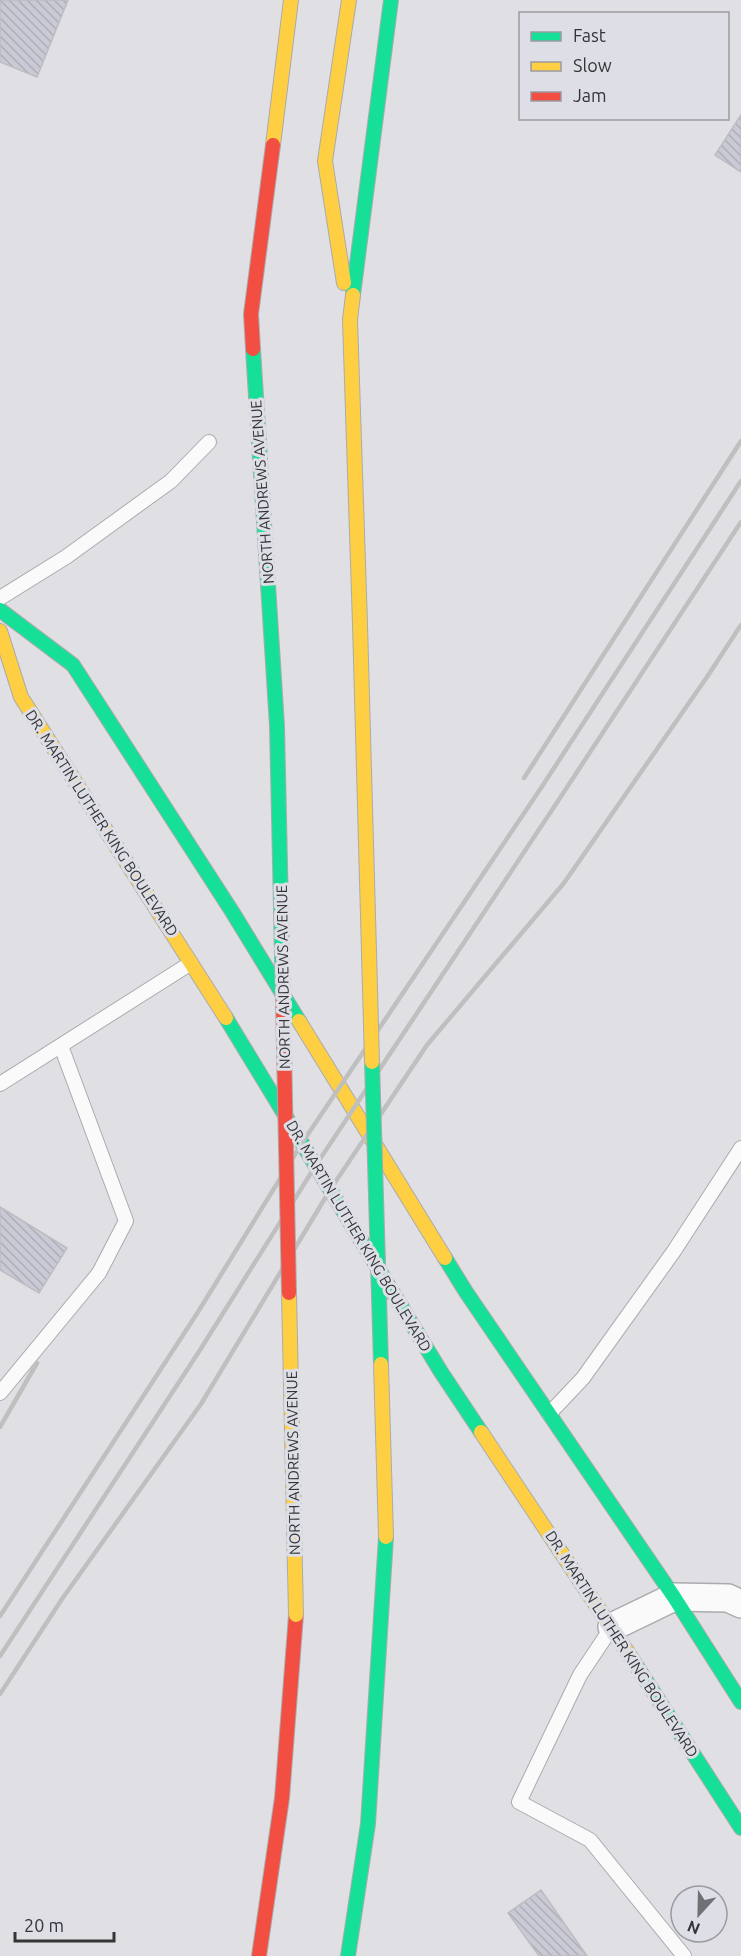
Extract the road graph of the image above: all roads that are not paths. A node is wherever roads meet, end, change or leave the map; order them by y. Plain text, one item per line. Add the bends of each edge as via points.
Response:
1 (291, 0) edge
2 (349, 0) edge
3 (391, 0) edge
4 (350, 320) junction
5 (209, 442) dead end
6 (0, 598) edge
7 (0, 610) edge
8 (0, 631) edge
9 (191, 963) junction
10 (61, 1046) junction
11 (0, 1084) edge
12 (741, 1148) edge
13 (0, 1393) edge
14 (549, 1414) junction
15 (674, 1597) junction
16 (741, 1604) edge
17 (612, 1627) junction
18 (741, 1702) edge
19 (741, 1828) edge
20 (259, 1956) edge
21 (348, 1956) edge
22 (684, 1956) edge

1 - 20 main road, NORTH ANDREWS AVENUE, bridge via 250,314 277,726 296,1615 282,1798
2 - 4 main road via 325,161
3 - 4 main road
4 - 21 main road, bridge via 386,1537 368,1824
5 - 6 lane via 171,481
7 - 14 main road via 73,665 233,913 466,1292
8 - 9 main road, DR. MARTIN LUTHER KING BOULEVARD via 21,697
9 - 10 lane
9 - 17 main road, DR. MARTIN LUTHER KING BOULEVARD via 441,1372
10 - 11 lane
10 - 13 lane via 126,1221 99,1273
12 - 14 lane via 674,1251 583,1378
14 - 15 main road
15 - 16 street via 728,1598
15 - 17 street
15 - 18 main road
17 - 19 main road, DR. MARTIN LUTHER KING BOULEVARD
17 - 22 lane via 580,1675 519,1803 590,1840

